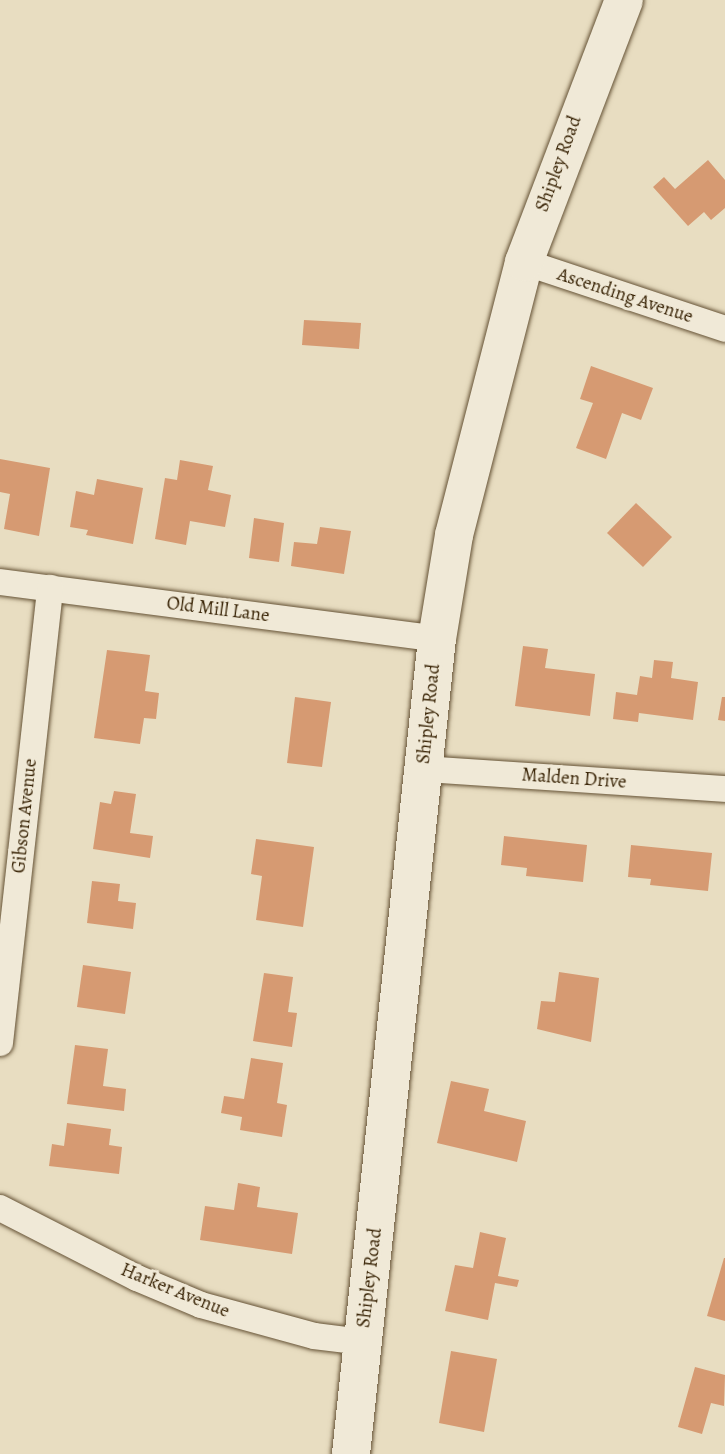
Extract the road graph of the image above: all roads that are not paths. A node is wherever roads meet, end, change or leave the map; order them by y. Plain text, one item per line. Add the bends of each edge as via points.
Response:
1 (624, 0) edge
2 (524, 262) junction
3 (725, 329) edge
4 (0, 582) edge
5 (50, 588) junction
6 (437, 639) junction
7 (424, 769) junction
8 (725, 789) edge
9 (4, 968) edge
10 (0, 1043) edge
11 (0, 1208) edge
12 (362, 1342) junction
13 (351, 1454) edge

1 - 2 main road, Shipley Road
2 - 3 street, Ascending Avenue
2 - 6 main road, Shipley Road via 464,486
4 - 5 street, Old Mill Lane
5 - 6 street, Old Mill Lane
5 - 9 street, Gibson Avenue
6 - 7 main road, Shipley Road
7 - 8 street, Malden Drive
7 - 12 main road, Shipley Road
9 - 10 street, Gibson Avenue
11 - 12 street, Harker Avenue via 201,1305 314,1336
12 - 13 main road, Shipley Road

